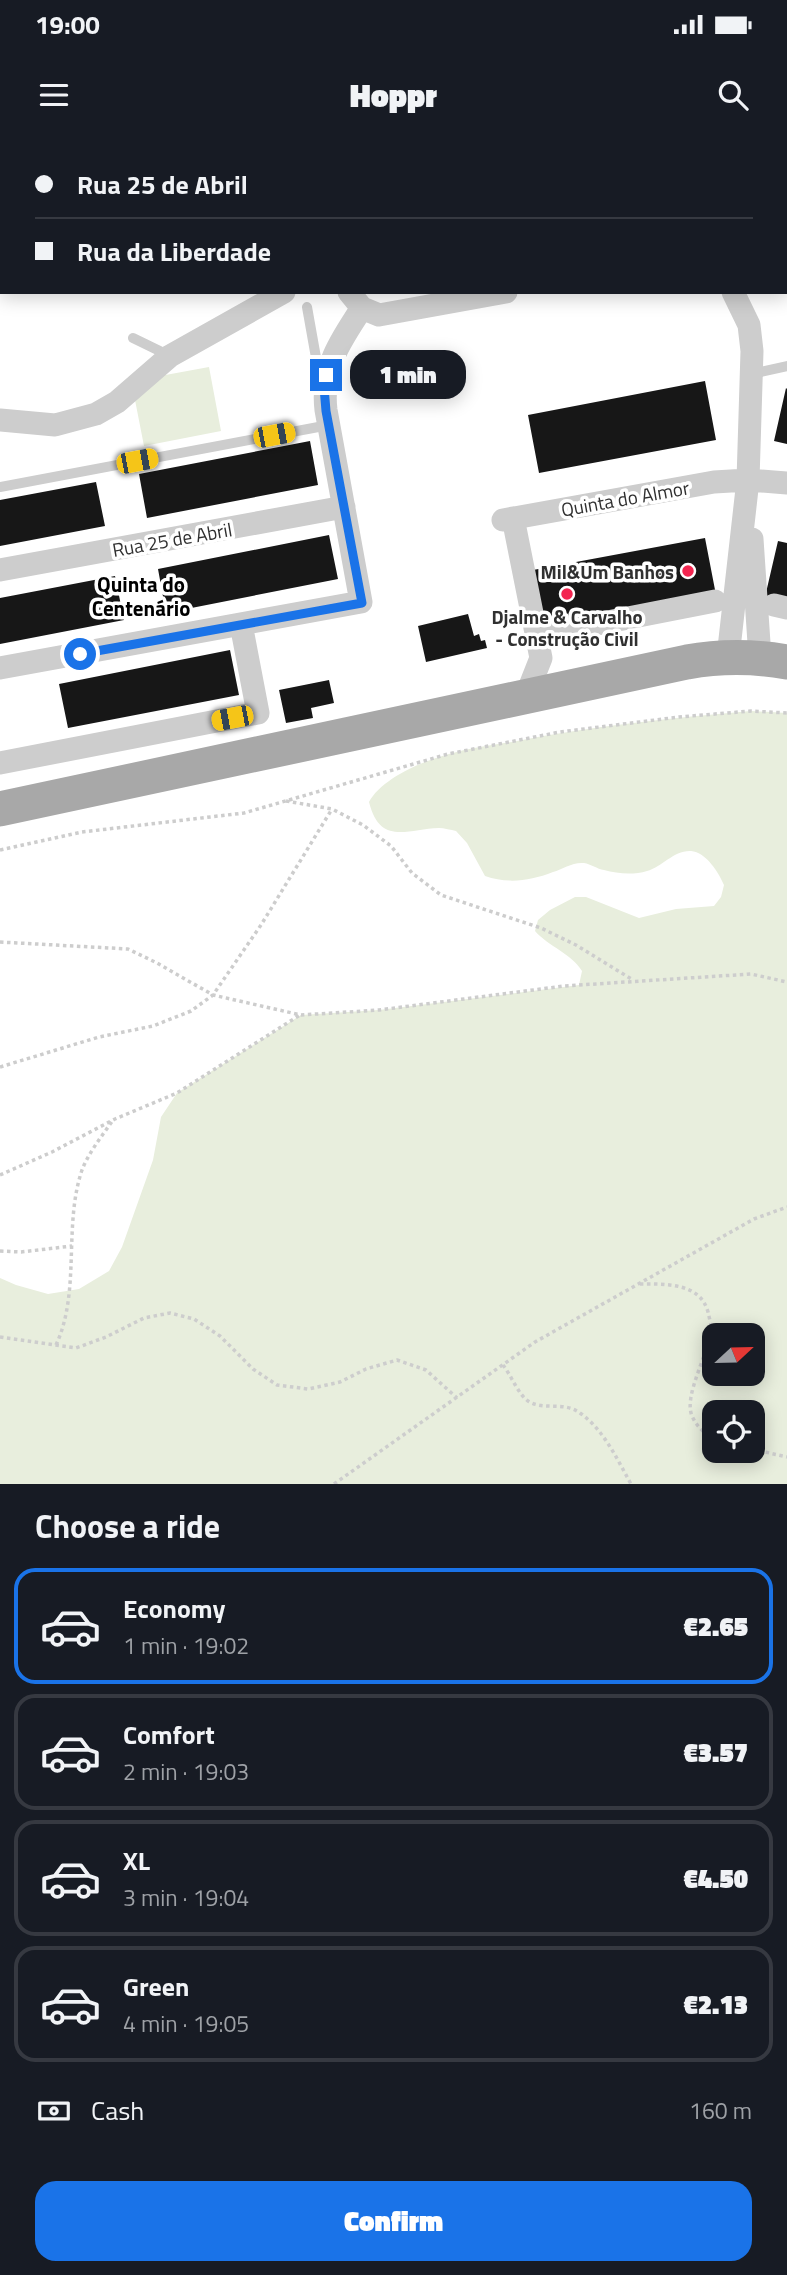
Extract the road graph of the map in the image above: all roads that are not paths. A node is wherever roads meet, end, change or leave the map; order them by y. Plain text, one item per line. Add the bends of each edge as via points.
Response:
1 (280, 294) edge
2 (495, 294) edge
3 (734, 294) edge
4 (355, 300) edge
5 (307, 307) dead end
6 (133, 338) dead end
7 (170, 356) junction
8 (787, 366) edge
9 (752, 374) junction
10 (327, 418) junction
11 (0, 420) edge
12 (748, 480) junction
13 (787, 484) edge
14 (0, 487) edge
15 (344, 507) junction
16 (0, 570) edge
17 (715, 601) dead end
18 (241, 624) junction
19 (536, 636) junction
20 (758, 659) edge
21 (0, 668) edge
22 (526, 696) junction
23 (0, 763) edge
24 (0, 809) edge

1 - 7 street
2 - 4 street via 386,314 373,314
3 - 9 street via 749,325
4 - 10 street via 324,387
5 - 10 lane
6 - 7 lane
7 - 11 street via 117,402 85,418 55,425
8 - 9 lane
9 - 12 street
10 - 14 lane
10 - 15 street
12 - 13 street, Quinta do Almor
12 - 19 street, Quinta do Almor via 508,519
12 - 20 street
12 - 20 street
15 - 16 street, Rua 25 de Abril
15 - 18 street via 362,603
17 - 19 street
18 - 21 street
18 - 23 street via 258,713
19 - 22 street via 541,658
20 - 22 main road via 687,662
22 - 24 main road

